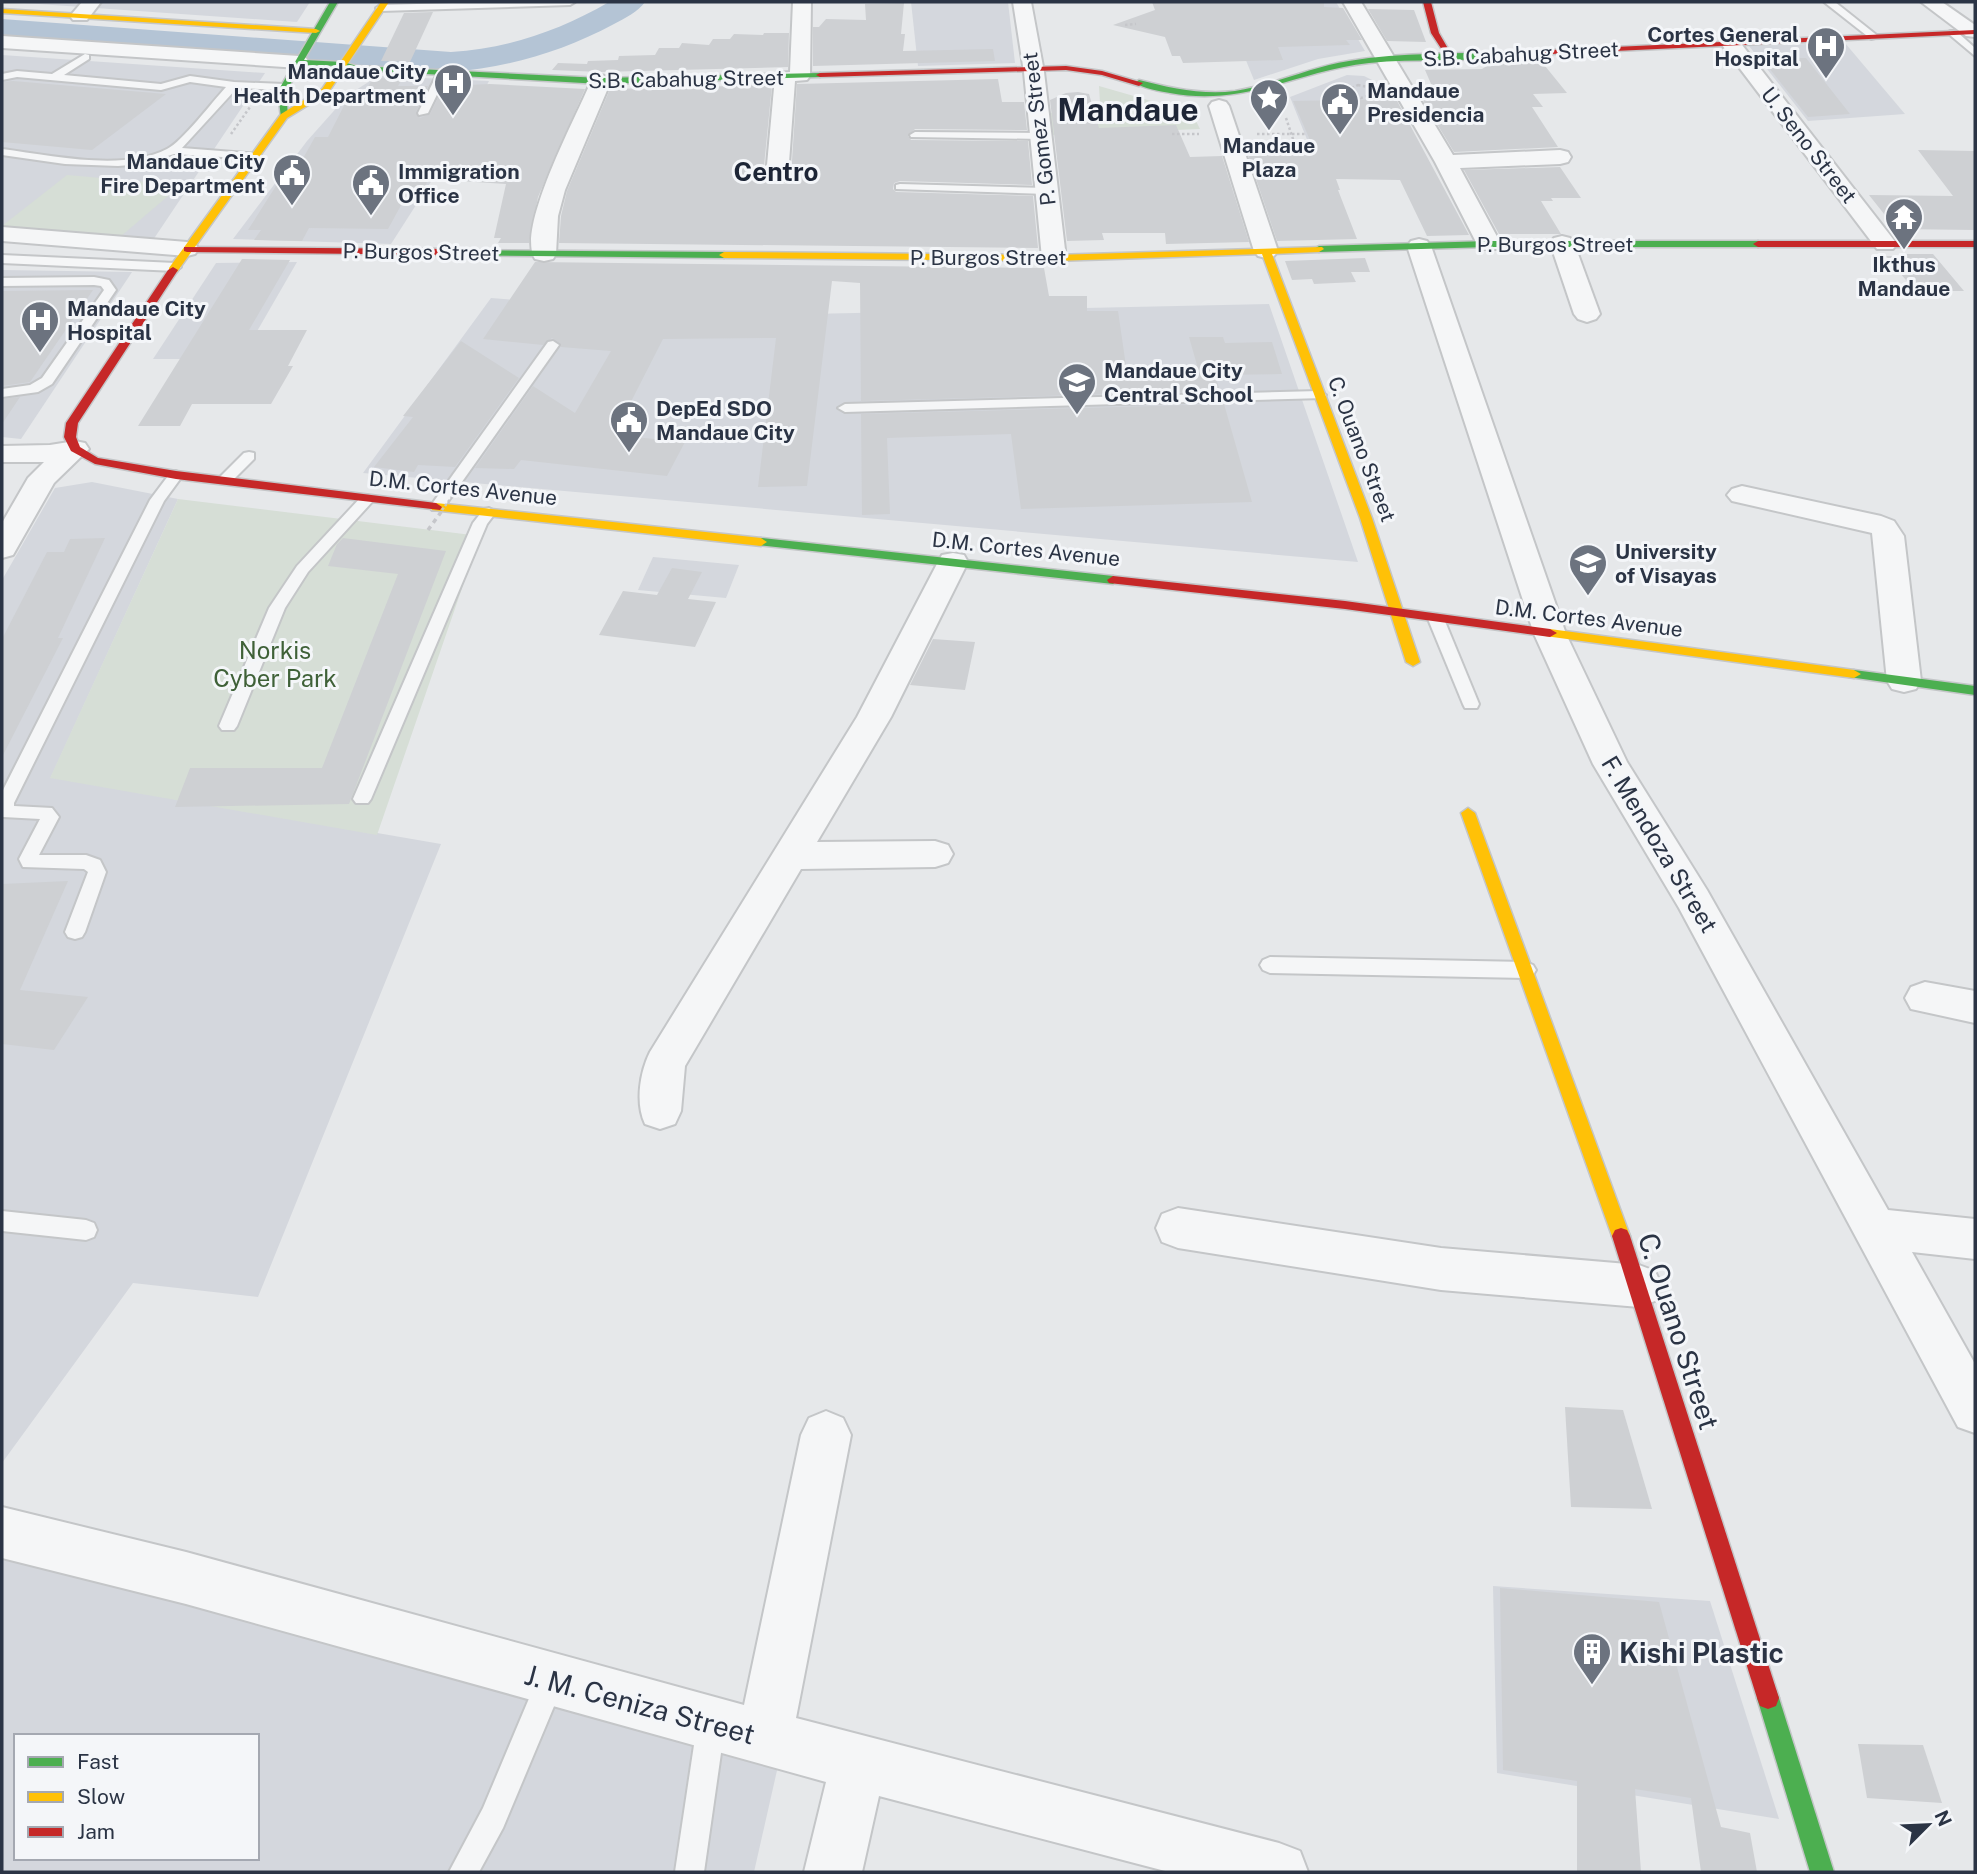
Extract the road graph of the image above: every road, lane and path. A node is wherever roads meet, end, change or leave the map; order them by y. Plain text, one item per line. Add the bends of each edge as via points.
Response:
1 (334, 2) edge
2 (570, 2) edge
3 (802, 2) edge
4 (1022, 2) edge
5 (1352, 2) edge
6 (1427, 2) edge
7 (1829, 2) edge
8 (1930, 2) edge
9 (383, 5) edge
10 (76, 8) edge
11 (6, 16) edge
12 (1125, 24) dead end
13 (1136, 24) dead end
14 (1974, 32) edge
15 (1953, 33) junction
16 (1874, 37) junction
17 (2, 42) edge
18 (1732, 45) junction
19 (2, 50) edge
20 (304, 53) junction
21 (1975, 54) edge
22 (85, 57) junction
23 (1451, 57) junction
24 (1391, 61) junction
25 (346, 66) junction
26 (1028, 70) junction
27 (443, 72) junction
28 (2, 77) edge
29 (54, 77) junction
30 (792, 77) junction
31 (601, 81) junction
32 (234, 85) junction
33 (284, 87) junction
34 (1350, 87) joint
35 (1217, 101) junction
36 (423, 113) dead end
37 (284, 116) junction
38 (1286, 118) dead end
39 (1228, 134) junction
40 (1291, 134) junction
41 (1307, 134) dead end
42 (915, 135) dead end
43 (1041, 136) junction
44 (1295, 145) dead end
45 (173, 151) junction
46 (2, 152) edge
47 (255, 156) junction
48 (1560, 157) dead end
49 (1446, 162) junction
50 (777, 176) dead end
51 (900, 187) dead end
52 (1047, 191) junction
53 (2, 234) edge
54 (1562, 243) junction
55 (1489, 244) junction
56 (1885, 244) junction
57 (1975, 244) edge
58 (1419, 246) junction
59 (1266, 251) junction
60 (544, 254) junction
61 (181, 258) junction
62 (1054, 258) junction
63 (2, 259) edge
64 (92, 265) junction
65 (73, 281) junction
66 (2, 282) edge
67 (1587, 314) dead end
68 (553, 345) dead end
69 (2, 393) edge
70 (1319, 396) junction
71 (845, 408) dead end
72 (75, 449) junction
73 (2, 454) edge
74 (249, 456) dead end
75 (176, 475) junction
76 (225, 480) junction
77 (463, 482) dead end
78 (1742, 495) dead end
79 (368, 499) junction
80 (437, 507) junction
81 (489, 512) junction
82 (428, 530) dead end
83 (2, 549) edge
84 (953, 562) junction
85 (1398, 613) junction
86 (1436, 619) junction
87 (1550, 634) junction
88 (1413, 662) dead end
89 (1904, 681) junction
90 (1975, 691) edge
91 (1471, 704) dead end
92 (228, 726) dead end
93 (362, 799) dead end
94 (1468, 813) dead end
95 (935, 854) dead end
96 (791, 856) junction
97 (75, 932) dead end
98 (1270, 965) dead end
99 (1525, 970) junction
100 (1926, 998) dead end
101 (1975, 1007) edge
102 (660, 1111) dead end
103 (2, 1221) edge
104 (1178, 1228) dead end
105 (86, 1230) dead end
106 (1878, 1230) junction
107 (1975, 1239) edge
108 (1639, 1286) junction
109 (1975, 1410) edge
110 (826, 1435) dead end
111 (2, 1533) edge
112 (551, 1679) junction
113 (711, 1724) junction
114 (765, 1738) junction
115 (859, 1763) junction
116 (463, 1872) edge
117 (688, 1872) edge
118 (834, 1872) edge
119 (1279, 1872) edge
120 (1822, 1872) edge

1 - 20 main road
2 - 9 lane
3 - 30 street
4 - 26 street, P. Gomez Street
5 - 24 street
6 - 23 main road via 1435,33
7 - 16 lane
8 - 14 street
9 - 25 main road
10 - 11 main road
10 - 20 main road
12 - 13 path
14 - 15 main road, S.B. Cabahug Street
15 - 16 main road, S.B. Cabahug Street
15 - 21 lane
16 - 18 main road, S.B. Cabahug Street
17 - 20 street, S.B. Cabahug Street
18 - 23 main road, S.B. Cabahug Street
18 - 56 street, U. Seno Street
19 - 22 street, S.B. Cabahug Street
20 - 22 street, S.B. Cabahug Street
20 - 25 main road, S.B. Cabahug Street
20 - 33 main road
22 - 29 lane
23 - 24 main road, S.B. Cabahug Street
24 - 35 main road, S.B. Cabahug Street
24 - 49 street
25 - 27 main road, S.B. Cabahug Street
25 - 37 main road via 325,91
26 - 30 main road, S.B. Cabahug Street
26 - 35 main road, S.B. Cabahug Street via 1087,77 1185,103
26 - 43 street, P. Gomez Street
27 - 31 main road, S.B. Cabahug Street
27 - 36 lane
28 - 29 lane
29 - 32 lane via 164,87 190,79
30 - 31 main road, S.B. Cabahug Street
30 - 50 street
31 - 60 street via 548,208
32 - 33 lane
32 - 45 lane
33 - 37 main road
34 - 34 path via 1348,93 1357,97 1376,93 1368,87
35 - 39 street
37 - 47 main road
38 - 40 path
39 - 40 path
39 - 59 street
40 - 41 path
40 - 44 path
42 - 43 lane
43 - 52 street, P. Gomez Street via 1049,165
45 - 46 lane via 142,162 118,163
45 - 47 lane
47 - 61 main road
48 - 49 street
49 - 55 street
51 - 52 lane
52 - 62 street, P. Gomez Street
53 - 61 street, P. Burgos Street
54 - 55 main road, P. Burgos Street
54 - 56 main road, P. Burgos Street
54 - 67 street
55 - 58 main road, P. Burgos Street
56 - 57 main road, P. Burgos Street
58 - 59 main road, P. Burgos Street
58 - 87 street, F. Mendoza Street
59 - 62 main road, P. Burgos Street
59 - 70 main road, C. Ouano Street
60 - 61 main road, P. Burgos Street
60 - 62 main road, P. Burgos Street
61 - 64 lane
61 - 72 main road via 72,423 70,437
63 - 64 lane
64 - 65 lane
65 - 66 lane
65 - 69 lane via 105,283 110,290 47,381 33,389
68 - 80 lane
70 - 71 lane
70 - 85 main road, C. Ouano Street
72 - 73 street
72 - 75 main road, D.M. Cortes Avenue via 104,464
72 - 83 street via 42,478
74 - 76 lane
75 - 76 main road, D.M. Cortes Avenue
75 - 97 lane via 157,500 5,803 9,812 50,817 30,862 86,862 97,872
76 - 79 main road, D.M. Cortes Avenue
77 - 82 path, bridge
78 - 89 street via 1883,527 1889,536
79 - 80 main road, D.M. Cortes Avenue
79 - 92 lane via 302,569 277,608
80 - 81 main road, D.M. Cortes Avenue
81 - 84 main road, D.M. Cortes Avenue
81 - 93 lane via 480,523
84 - 85 main road, D.M. Cortes Avenue
84 - 96 street via 874,717
85 - 86 main road, D.M. Cortes Avenue
85 - 88 main road, C. Ouano Street
86 - 87 main road, D.M. Cortes Avenue
86 - 91 lane
87 - 89 main road, D.M. Cortes Avenue
87 - 106 street, F. Mendoza Street via 1610,764 1694,900
89 - 90 main road, D.M. Cortes Avenue
94 - 99 main road, C. Ouano Street
95 - 96 street
96 - 102 street via 665,1064
98 - 99 lane
99 - 108 main road, C. Ouano Street
100 - 101 street
103 - 105 lane
104 - 108 street via 1441,1269
106 - 107 street
106 - 109 street, F. Mendoza Street
108 - 120 main road, C. Ouano Street
110 - 114 street
111 - 112 street, J. M. Ceniza Street via 186,1578
112 - 113 street, J. M. Ceniza Street
112 - 116 lane via 493,1818
113 - 114 street, J. M. Ceniza Street
113 - 117 lane
114 - 115 street, J. M. Ceniza Street
115 - 118 street
115 - 119 street, J. M. Ceniza Street

